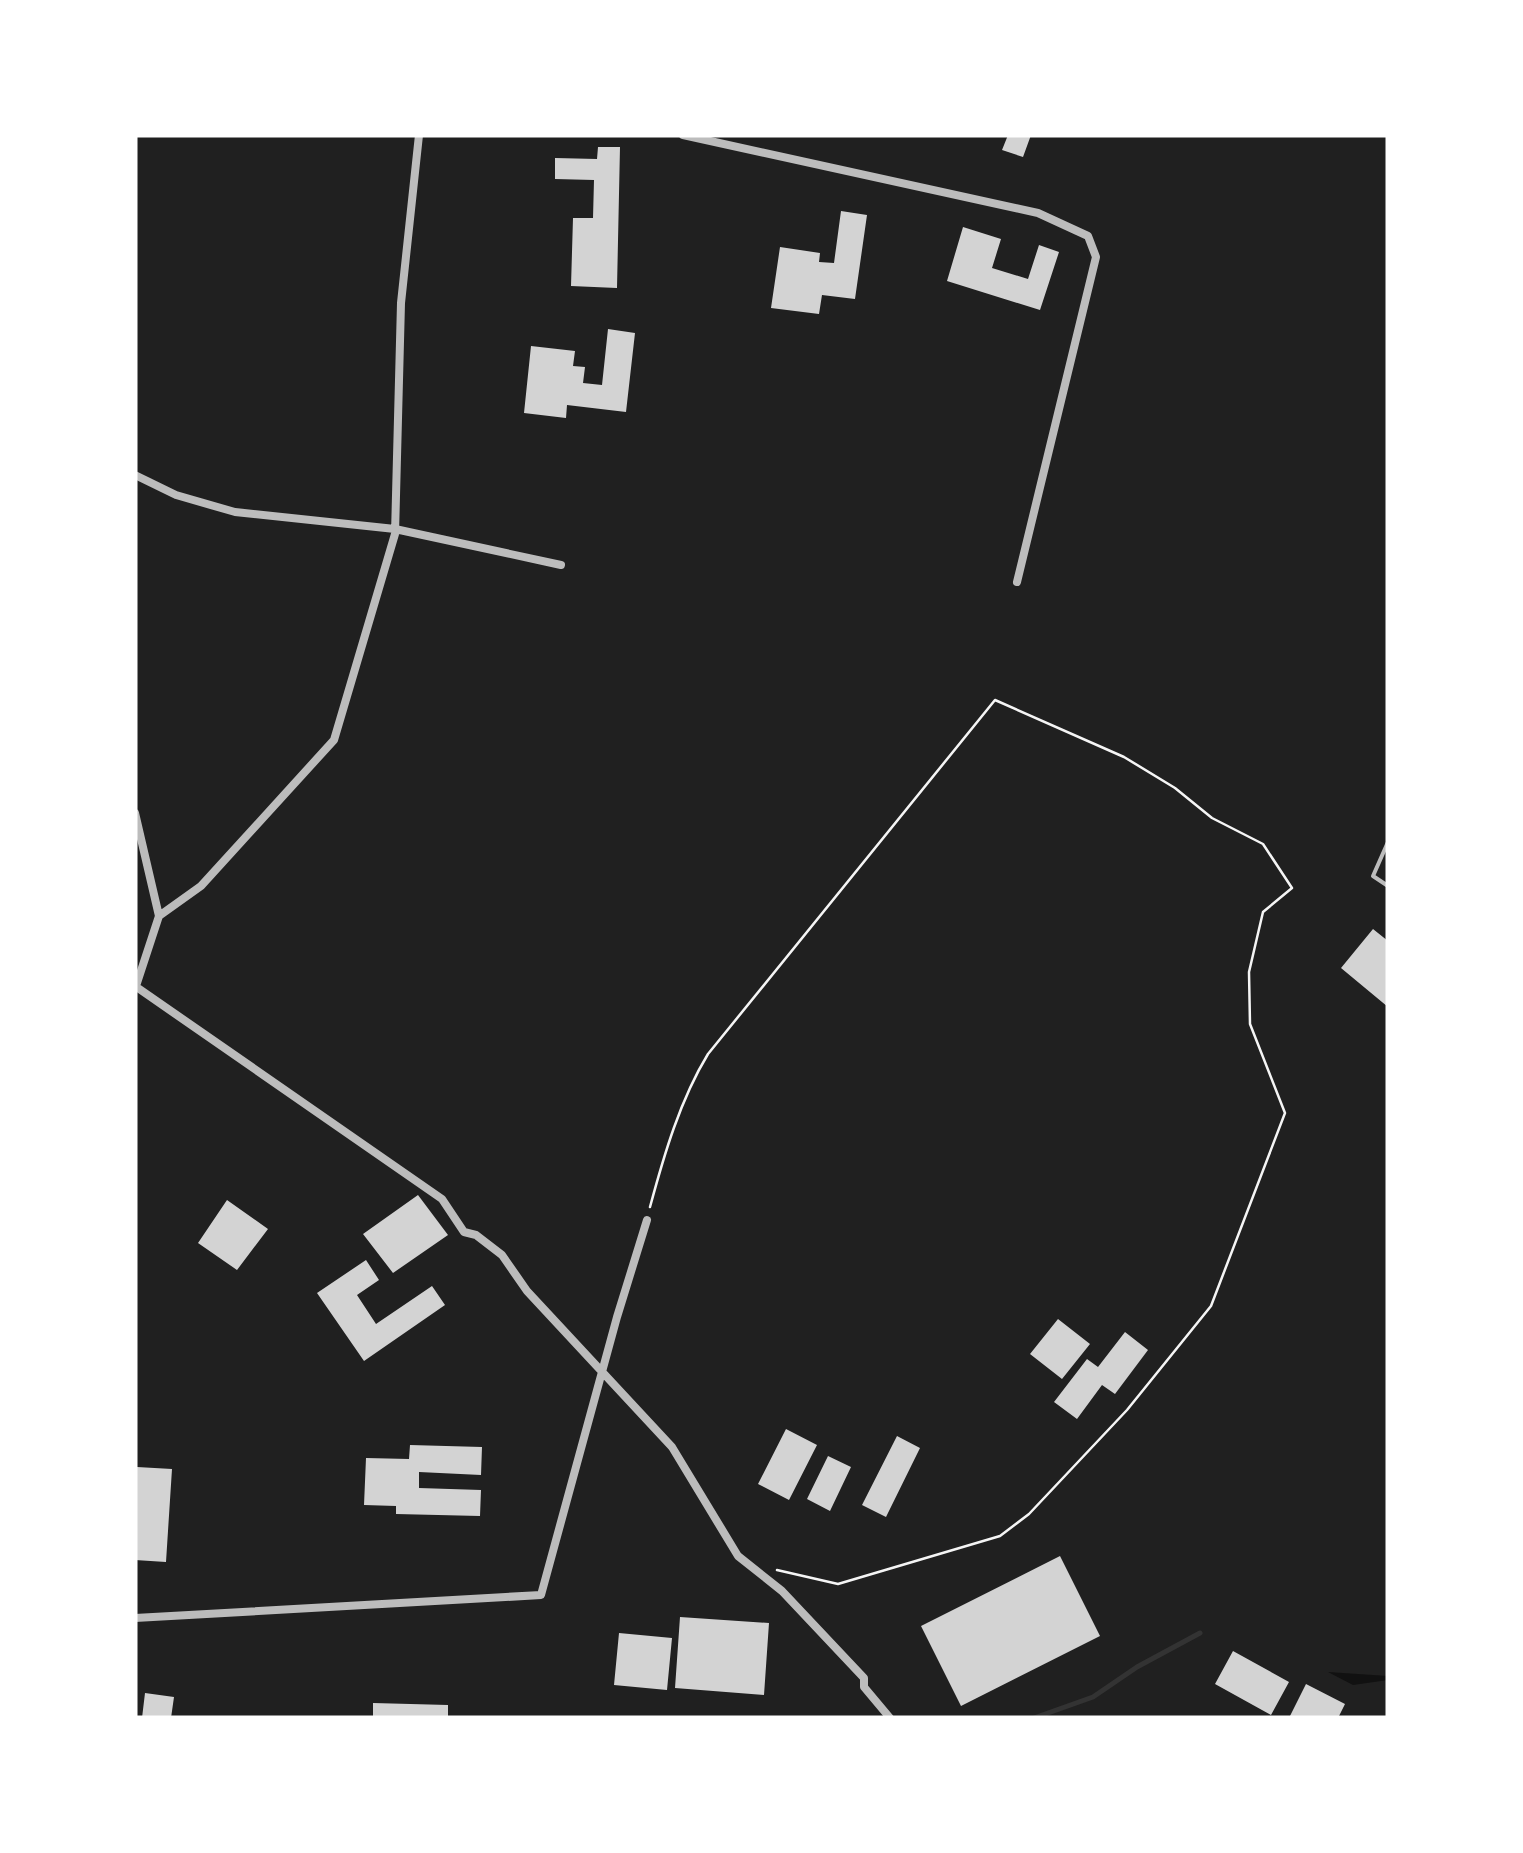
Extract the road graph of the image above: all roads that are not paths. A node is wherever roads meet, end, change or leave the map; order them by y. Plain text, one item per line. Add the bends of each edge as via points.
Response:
1 (419, 135) edge
2 (683, 135) edge
3 (135, 475) edge
4 (395, 530) junction
5 (561, 564) dead end
6 (1016, 582) dead end
7 (135, 812) edge
8 (1388, 842) edge
9 (1388, 886) edge
10 (159, 916) junction
11 (135, 987) edge
12 (647, 1220) road end
13 (602, 1372) junction
14 (135, 1618) edge
15 (890, 1718) edge

1 - 4 street via 402,303
2 - 6 street via 1038,213 1088,236 1096,257
3 - 4 street via 235,512
4 - 5 street
4 - 10 street via 334,740 200,886
7 - 10 street
8 - 9 lane via 1373,876
10 - 11 street
11 - 13 street via 442,1199 464,1232 502,1255
12 - 13 street
13 - 14 street via 541,1595
13 - 15 street via 672,1447 738,1556 782,1591 850,1663

